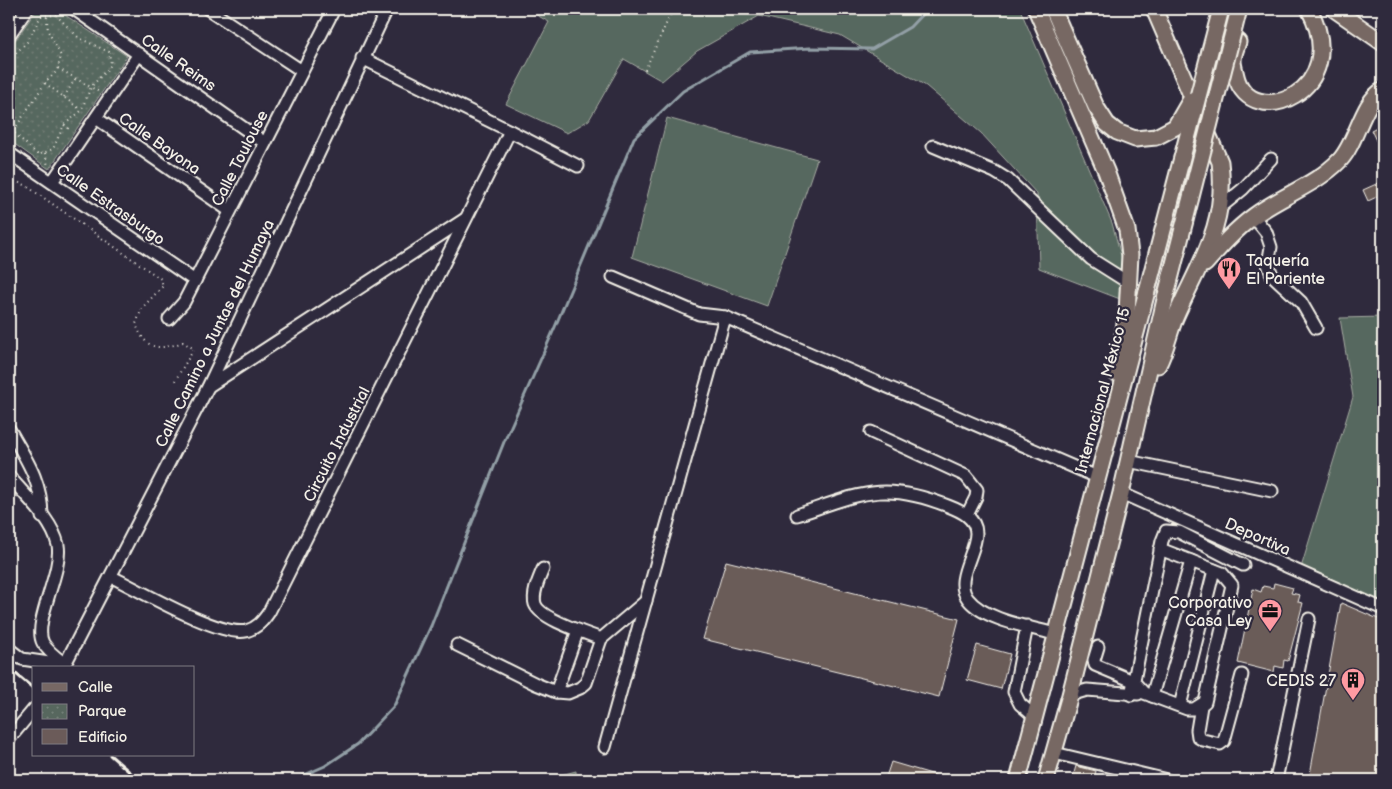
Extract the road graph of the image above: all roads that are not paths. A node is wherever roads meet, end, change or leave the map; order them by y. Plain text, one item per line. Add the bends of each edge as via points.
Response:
1 (12, 9) edge
2 (27, 9) edge
3 (74, 9) edge
4 (208, 9) edge
5 (387, 9) edge
6 (1036, 9) edge
7 (1052, 9) edge
8 (1154, 9) edge
9 (1221, 9) edge
10 (1239, 9) edge
11 (1245, 9) edge
12 (1309, 9) edge
13 (1334, 9) edge
14 (339, 10) edge
15 (9, 14) edge
16 (9, 36) edge
17 (1380, 38) edge
18 (139, 54) junction
19 (362, 58) junction
20 (1205, 66) junction
21 (302, 71) junction
22 (1383, 90) edge
23 (96, 118) junction
24 (510, 131) junction
25 (265, 143) junction
26 (933, 146) dead end
27 (10, 157) edge
28 (1271, 159) dead end
29 (578, 166) dead end
30 (52, 182) junction
31 (1221, 207) junction
32 (230, 211) junction
33 (1254, 216) junction
34 (467, 218) junction
35 (1200, 269) junction
36 (613, 277) dead end
37 (195, 281) junction
38 (1129, 283) junction
39 (725, 317) junction
40 (169, 319) dead end
41 (1316, 328) dead end
42 (1145, 385) junction
43 (208, 387) junction
44 (9, 429) edge
45 (871, 432) dead end
46 (1108, 435) junction
47 (1128, 462) junction
48 (9, 476) edge
49 (1097, 477) junction
50 (1272, 491) dead end
51 (1121, 493) junction
52 (797, 515) dead end
53 (967, 515) junction
54 (42, 517) junction
55 (1160, 548) junction
56 (1190, 561) junction
57 (1243, 566) dead end
58 (543, 569) dead end
59 (1214, 570) junction
60 (112, 577) junction
61 (646, 601) junction
62 (1383, 609) edge
63 (1309, 619) dead end
64 (1027, 626) junction
65 (578, 630) junction
66 (1055, 634) junction
67 (601, 639) junction
68 (457, 645) dead end
69 (1098, 647) dead end
70 (9, 649) edge
71 (61, 666) edge
72 (1242, 676) dead end
73 (1134, 681) junction
74 (556, 692) junction
75 (1070, 695) junction
76 (1131, 695) junction
77 (1148, 695) junction
78 (1180, 706) junction
79 (1201, 706) junction
80 (32, 711) edge
81 (1034, 716) junction
82 (9, 739) edge
83 (605, 747) dead end
84 (1054, 753) junction
85 (1160, 779) edge
86 (1018, 780) edge
87 (1046, 780) edge
88 (1276, 780) edge

1 - 15 street
2 - 16 street
3 - 18 street, Calle Reims
4 - 21 street
5 - 19 street, Calle Camino a Juntas del Humaya
6 - 38 main road via 1120,208 1127,230
7 - 20 main road, bridge via 1096,107 1107,124 1117,132 1136,139 1156,137 1175,127 1189,105 1197,78
8 - 31 main road via 1220,162
9 - 20 main road, Internacional México 15, bridge
10 - 42 main road, bridge
11 - 12 main road via 1233,61 1238,82 1247,95 1259,101 1282,102 1303,90 1320,60 1318,32
13 - 17 main road
14 - 21 street, Calle Toulouse
18 - 23 street
18 - 25 street, Calle Reims
19 - 24 street
19 - 43 street, Calle Camino a Juntas del Humaya
20 - 46 main road, Internacional México 15, bridge
21 - 25 street, Calle Toulouse
22 - 33 main road via 1369,106 1339,161 1318,178
23 - 30 street
23 - 32 street, Calle Bayona
24 - 29 street
24 - 34 street, Circuito Industrial
25 - 32 street, Calle Toulouse
26 - 38 street via 1008,180 1091,259
27 - 30 street, Calle Estrasburgo
28 - 31 street
30 - 37 street, Calle Estrasburgo
31 - 35 main road
32 - 37 street, Calle Toulouse
33 - 35 main road
33 - 41 street via 1266,232 1271,247 1268,264 1272,274 1300,302
34 - 43 street
34 - 60 street, Circuito Industrial via 270,612 260,624 246,631 229,631 210,625
35 - 42 main road via 1175,318 1159,362
36 - 39 street via 699,314
37 - 40 street, Calle Toulouse via 184,302
38 - 46 main road
39 - 49 street
39 - 61 street
42 - 47 main road
43 - 60 street, Calle Camino a Juntas del Humaya
44 - 54 street via 36,478 42,495
45 - 53 street via 966,476 977,490
46 - 49 main road, Internacional México 15
47 - 50 street
47 - 51 main road
48 - 54 street
49 - 66 main road, Internacional México 15
51 - 62 street, Deportiva
51 - 75 main road
52 - 53 street via 878,491 901,491 930,498
53 - 64 street via 976,527 976,535 964,578 967,598 987,614
54 - 71 street via 58,544 58,555 40,635
55 - 56 street
55 - 57 street via 1165,534 1171,529
55 - 73 street
56 - 59 street
56 - 77 street
58 - 65 street via 534,602 537,608 550,618
59 - 78 street
59 - 79 street via 1222,573 1232,585 1205,702
60 - 71 street, Calle Camino a Juntas del Humaya
61 - 67 street
61 - 83 street
63 - 88 street
64 - 66 street
64 - 81 street via 1014,692
65 - 67 street
65 - 74 street
66 - 81 main road, Internacional México 15
67 - 74 street via 586,683 568,693
68 - 74 street
69 - 73 street via 1095,665
70 - 71 street via 22,659
72 - 79 street via 1224,741 1220,744 1198,737
73 - 76 street
73 - 77 street
75 - 76 street via 1087,690
75 - 84 main road
76 - 77 street
77 - 78 street
78 - 79 street via 1187,709
80 - 82 street
81 - 86 main road, Internacional México 15
84 - 85 street
84 - 87 main road

